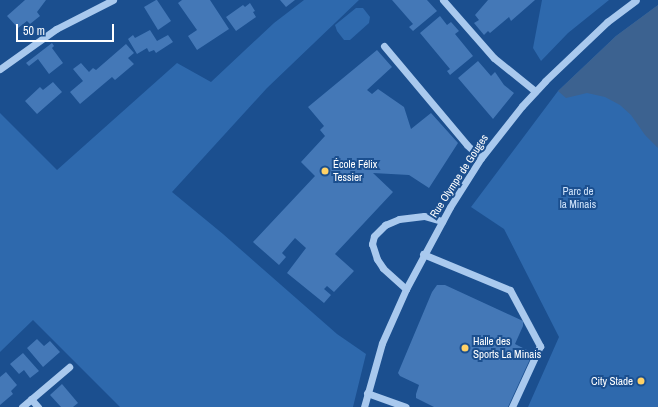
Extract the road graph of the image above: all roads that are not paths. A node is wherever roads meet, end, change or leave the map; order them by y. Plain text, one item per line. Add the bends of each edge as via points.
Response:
1 (113, 0) edge
2 (443, 0) edge
3 (636, 0) edge
4 (384, 46) dead end
5 (0, 69) edge
6 (535, 92) junction
7 (481, 158) junction
8 (442, 221) junction
9 (424, 254) junction
10 (406, 289) junction
11 (69, 367) dead end
12 (367, 394) junction
13 (31, 399) junction
14 (22, 407) edge
15 (38, 407) edge
16 (364, 407) edge
17 (406, 407) edge
18 (512, 407) edge

1 - 5 street via 56,29
2 - 6 street via 494,58
3 - 6 street, Rue Olympe de Gouges via 607,22
4 - 7 street via 467,145
6 - 7 street, Rue Olympe de Gouges
7 - 8 street, Rue Olympe de Gouges
8 - 9 street, Rue Olympe de Gouges
8 - 10 street via 424,216 411,216 385,225 374,236 373,251 383,268
9 - 10 street, Rue Olympe de Gouges
9 - 18 street via 510,290 540,346
10 - 12 street, Rue Olympe de Gouges via 382,343
11 - 13 street
12 - 16 street, Rue Olympe de Gouges
12 - 17 street
13 - 14 street
13 - 15 street

